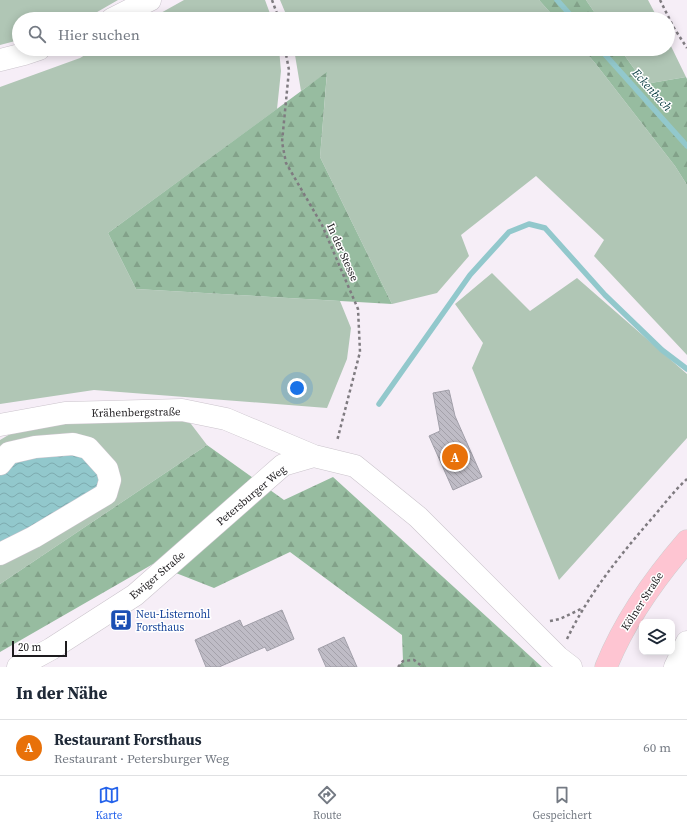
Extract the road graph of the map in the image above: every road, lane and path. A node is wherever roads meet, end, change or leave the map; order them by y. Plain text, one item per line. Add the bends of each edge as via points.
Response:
1 (150, 0) edge
2 (272, 0) edge
3 (660, 0) edge
4 (126, 12) edge
5 (276, 12) edge
6 (666, 12) edge
7 (675, 30) edge
8 (687, 48) edge
9 (16, 56) edge
10 (286, 56) edge
11 (0, 60) edge
12 (0, 425) edge
13 (314, 456) junction
14 (0, 464) edge
15 (687, 478) edge
16 (687, 541) edge
17 (194, 544) joint
18 (0, 554) edge
19 (583, 608) junction
20 (519, 618) junction
21 (687, 642) edge
22 (564, 662) edge
23 (18, 667) edge
24 (398, 667) edge
25 (423, 667) edge
26 (606, 667) edge
27 (675, 667) edge

1 - 4 street
2 - 5 path
3 - 6 path
7 - 8 path
9 - 11 street
10 - 13 path, In der Stesse via 289,70 282,142 286,164 322,225 358,309 360,352 336,441
12 - 13 street, Krähenbergstraße via 65,413 182,410 226,420
13 - 17 street, Petersburger Weg via 283,465
13 - 20 street, Krähenbergstraße via 355,466 418,517
14 - 18 street via 8,453 35,447 73,444 88,448 107,469 110,480 106,494
15 - 19 path via 637,535
16 - 26 main road, Kölner Straße via 648,590 617,640
17 - 23 street, Ewiger Straße via 135,595
19 - 20 path via 560,619 546,621
19 - 22 path
20 - 22 street, Krähenbergstraße
21 - 27 street
24 - 25 path via 403,661 414,660

